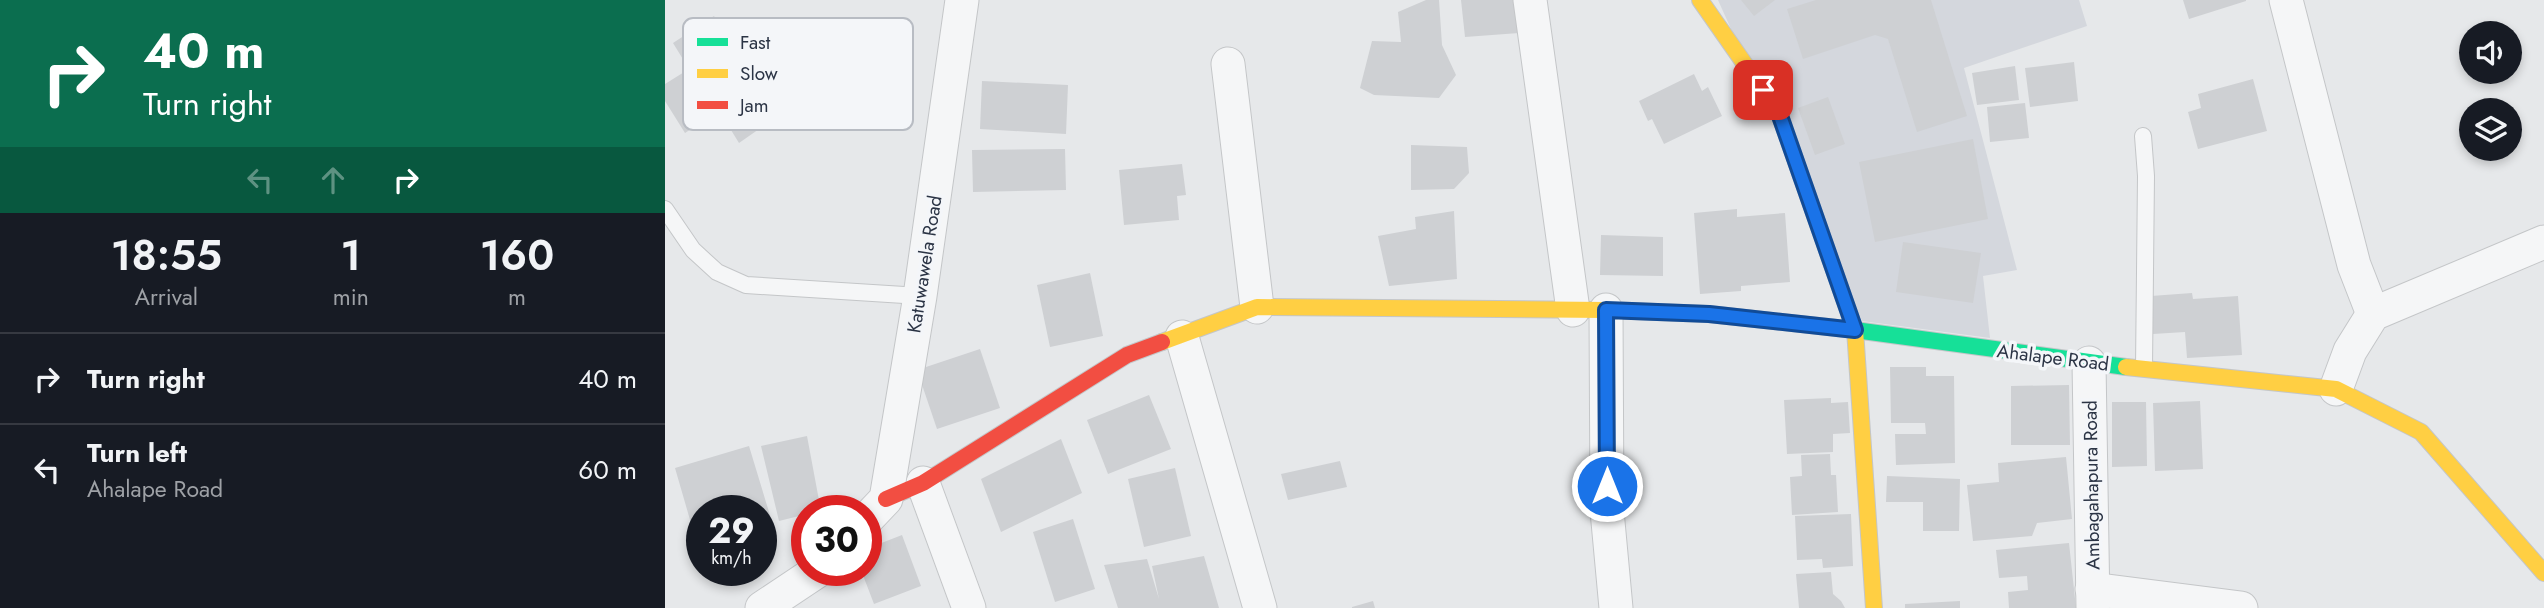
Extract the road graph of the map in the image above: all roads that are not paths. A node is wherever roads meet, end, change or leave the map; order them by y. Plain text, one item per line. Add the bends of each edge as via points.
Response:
1 (962, 0) edge
2 (1530, 0) edge
3 (1699, 0) edge
4 (2286, 0) edge
5 (1228, 64) dead end
6 (2143, 136) dead end
7 (665, 209) edge
8 (2544, 242) edge
9 (920, 296) junction
10 (1257, 307) junction
11 (1573, 310) junction
12 (1606, 310) junction
13 (2373, 314) junction
14 (1855, 330) junction
15 (1182, 337) junction
16 (2089, 363) junction
17 (2144, 368) junction
18 (2336, 389) junction
19 (923, 483) junction
20 (879, 495) edge
21 (882, 507) edge
22 (2544, 573) edge
23 (795, 586) edge
24 (2092, 598) edge
25 (762, 608) edge
26 (969, 608) edge
27 (1260, 608) edge
28 (1616, 608) edge
29 (1874, 608) edge
30 (2241, 608) edge

1 - 9 street, Katuwawela Road
2 - 11 street
3 - 14 street via 1779,113
4 - 13 street via 2354,265
5 - 10 street
6 - 17 lane
7 - 9 lane via 693,250 717,272 746,285
8 - 13 street
9 - 20 street, Katuwawela Road
10 - 11 street, Ahalape Road
10 - 15 street
11 - 12 street, Ahalape Road
12 - 14 street, Ahalape Road via 1709,314
12 - 28 street via 1607,511
13 - 18 street via 2350,351
14 - 16 street, Ahalape Road
14 - 29 street
15 - 19 street via 1127,355
15 - 27 street
16 - 17 street, Ahalape Road
16 - 24 street, Ambagahapura Road
17 - 18 street, Ahalape Road
18 - 22 street, Ahalape Road via 2421,432
19 - 21 street
19 - 26 street
23 - 25 street
24 - 30 street

